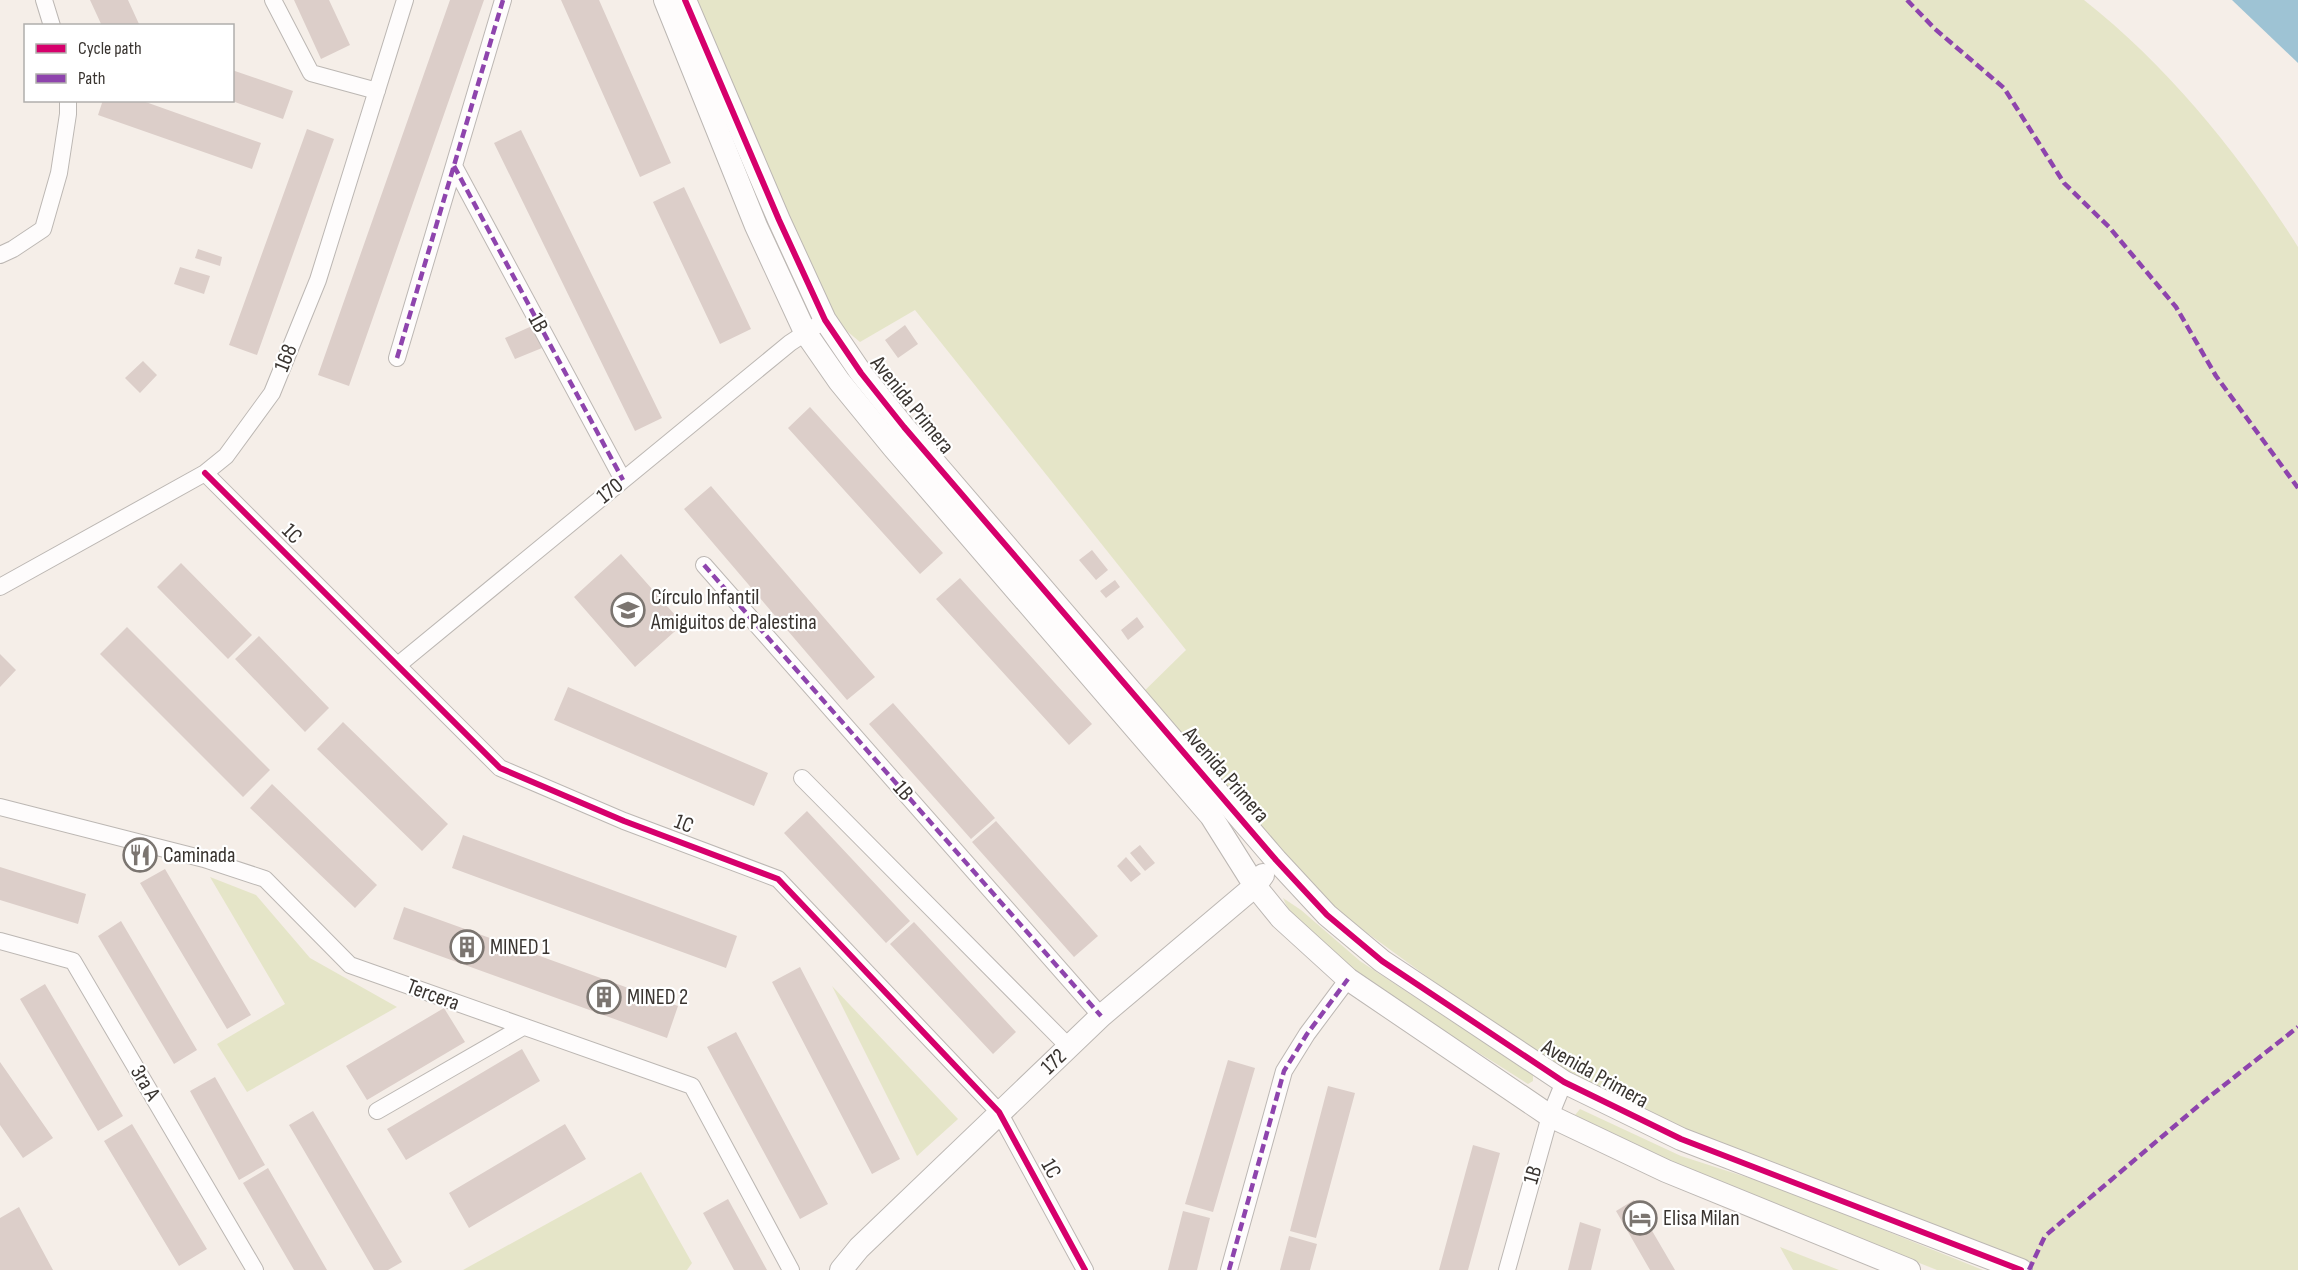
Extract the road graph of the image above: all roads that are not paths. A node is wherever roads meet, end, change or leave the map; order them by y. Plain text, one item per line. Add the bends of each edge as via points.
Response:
1 (44, 0) edge
2 (273, 0) edge
3 (405, 0) edge
4 (502, 0) edge
5 (665, 0) edge
6 (685, 0) edge
7 (51, 24) edge
8 (377, 91) junction
9 (68, 102) edge
10 (454, 166) junction
11 (6, 252) edge
12 (825, 320) junction
13 (806, 332) junction
14 (397, 358) dead end
15 (205, 473) junction
16 (623, 480) junction
17 (704, 565) dead end
18 (0, 586) edge
19 (398, 665) junction
20 (802, 778) dead end
21 (0, 807) edge
22 (1276, 860) junction
23 (1255, 886) junction
24 (0, 941) edge
25 (1348, 979) junction
26 (1101, 1016) junction
27 (523, 1027) junction
28 (1069, 1047) junction
29 (1564, 1082) junction
30 (377, 1112) dead end
31 (999, 1112) junction
32 (1550, 1116) junction
33 (255, 1270) edge
34 (791, 1270) edge
35 (841, 1270) edge
36 (1085, 1270) edge
37 (1228, 1270) edge
38 (1507, 1270) edge
39 (1909, 1270) edge
40 (2020, 1270) edge

1 - 7 street
2 - 8 street via 311,73
3 - 8 street, 168
4 - 10 street
5 - 13 street, Avenida Primera via 756,226
6 - 12 street, Avenida Primera
8 - 15 street, 168 via 318,280 272,393 226,456
9 - 11 street via 59,173 43,228
10 - 14 street
10 - 16 street, 1B
12 - 13 street, 170
12 - 22 street, Avenida Primera via 904,427
13 - 16 street, 170
13 - 23 street, Avenida Primera via 839,381 893,447 1211,816
15 - 18 street, 168
15 - 19 street, 1C
16 - 19 street, 170
17 - 26 street, 1B
19 - 31 street, 1C via 500,768 624,821 778,879
20 - 28 street
21 - 27 street, Tercera via 204,859 264,879 350,965
22 - 23 street, 172
22 - 29 street, Avenida Primera via 1327,915 1382,961
23 - 25 street, Avenida Primera via 1281,918
23 - 26 street, 172
24 - 33 street, 3ra A via 73,961
25 - 32 street, Avenida Primera
25 - 37 street via 1284,1071
26 - 28 street, 172
27 - 30 street
27 - 34 street, Tercera via 692,1086
28 - 31 street, 172
29 - 32 street, 1B
29 - 40 street, Avenida Primera via 1681,1139
31 - 35 street, 172
31 - 36 street, 1C
32 - 38 street, 1B
32 - 39 street, Avenida Primera via 1666,1171

